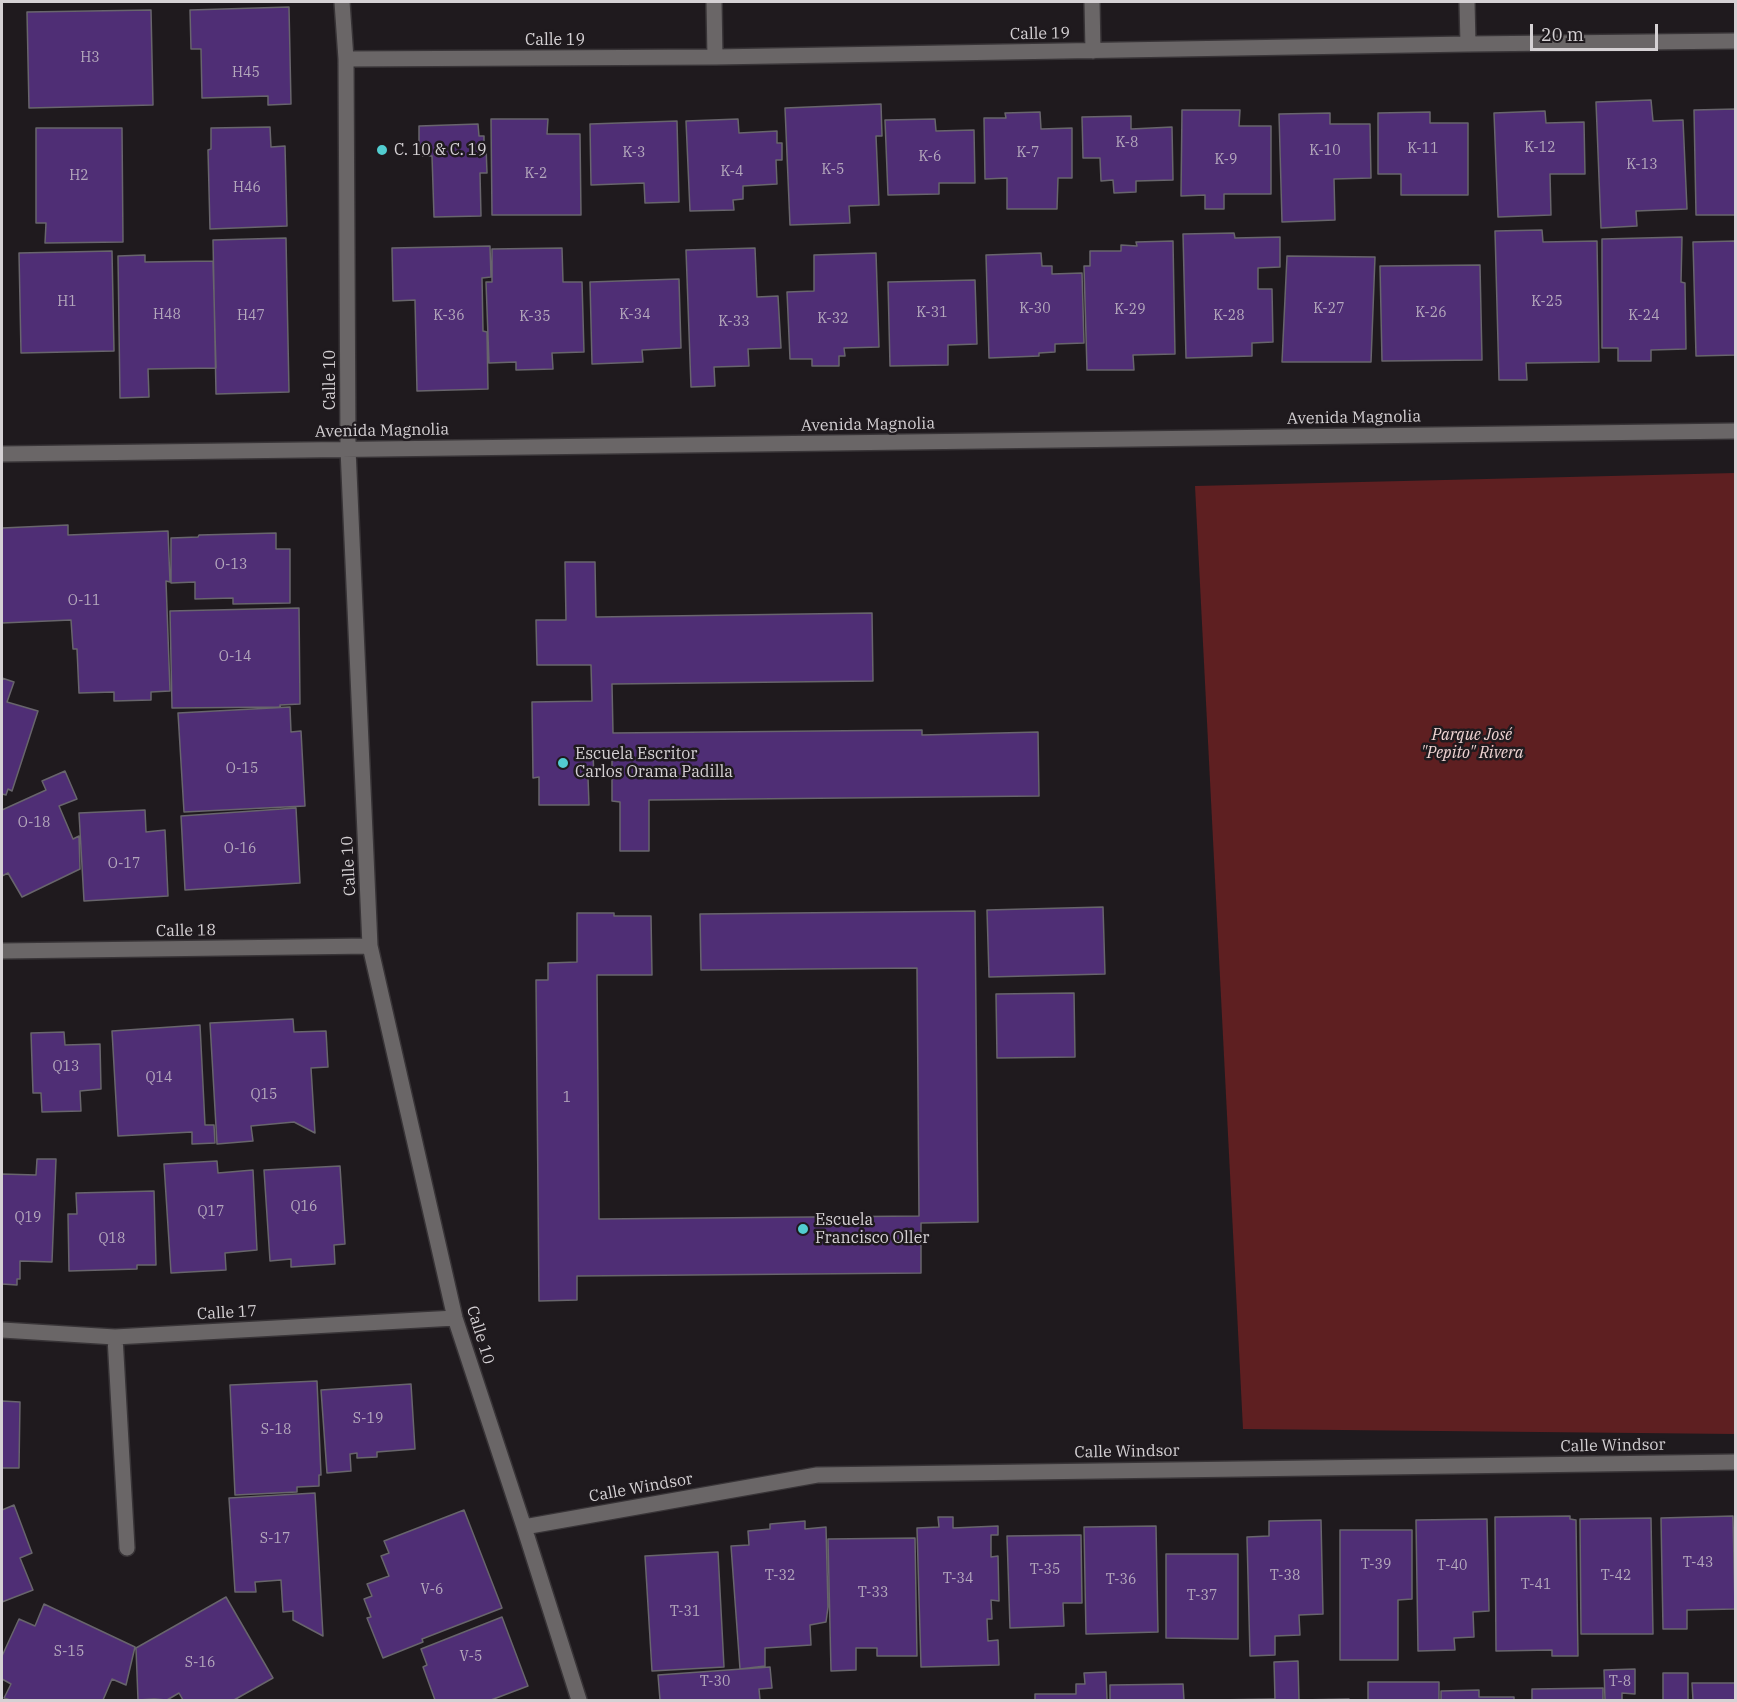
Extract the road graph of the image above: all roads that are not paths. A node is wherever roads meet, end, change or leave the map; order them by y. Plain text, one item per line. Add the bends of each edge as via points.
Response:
1 (342, 2) edge
2 (714, 2) edge
3 (1092, 2) edge
4 (1467, 2) edge
5 (1736, 41) edge
6 (1468, 44) junction
7 (1093, 51) junction
8 (715, 57) junction
9 (346, 59) junction
10 (1736, 431) edge
11 (348, 450) junction
12 (2, 454) edge
13 (370, 946) junction
14 (2, 951) edge
15 (454, 1318) junction
16 (2, 1330) edge
17 (115, 1337) junction
18 (1736, 1462) edge
19 (524, 1527) junction
20 (127, 1548) dead end
21 (579, 1701) edge

1 - 9 street, Calle 10
2 - 8 street
3 - 7 street
4 - 6 street
5 - 6 street, Calle 19
6 - 7 street, Calle 19
7 - 8 street, Calle 19
8 - 9 street, Calle 19
9 - 11 street, Calle 10
10 - 11 street, Avenida Magnolia
11 - 12 street, Avenida Magnolia
11 - 13 street, Calle 10
13 - 14 street, Calle 18
13 - 15 street, Calle 10
15 - 17 street, Calle 17
15 - 19 street, Calle 10
16 - 17 street, Calle 17
17 - 20 street
18 - 19 street, Calle Windsor via 818,1474
19 - 21 street, Calle 10

